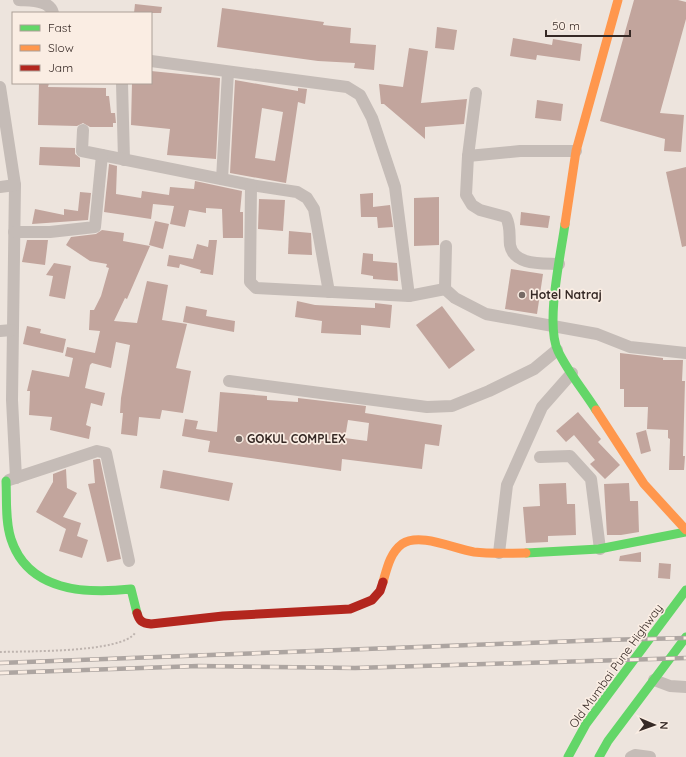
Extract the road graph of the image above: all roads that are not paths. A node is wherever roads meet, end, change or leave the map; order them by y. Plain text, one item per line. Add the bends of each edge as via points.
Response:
1 (19, 0) edge
2 (618, 0) edge
3 (53, 12) edge
4 (152, 61) edge
5 (228, 72) junction
6 (122, 84) edge
7 (0, 87) edge
8 (476, 93) dead end
9 (83, 130) dead end
10 (576, 151) junction
11 (102, 155) junction
12 (468, 156) junction
13 (124, 160) junction
14 (222, 179) junction
15 (15, 185) junction
16 (251, 185) junction
17 (0, 186) edge
18 (14, 232) junction
19 (446, 246) dead end
20 (559, 264) junction
21 (445, 289) junction
22 (328, 292) junction
23 (409, 296) junction
24 (553, 328) junction
25 (12, 330) junction
26 (0, 331) edge
27 (557, 350) junction
28 (686, 353) edge
29 (572, 373) junction
30 (229, 381) dead end
31 (540, 457) dead end
32 (7, 480) edge
33 (686, 531) edge
34 (600, 549) junction
35 (499, 553) junction
36 (129, 561) dead end
37 (686, 590) edge
38 (686, 637) edge
39 (654, 680) junction
40 (686, 687) edge
41 (568, 757) edge
42 (600, 757) edge
43 (631, 757) edge
44 (650, 757) edge

1 - 3 street via 45,3
2 - 10 main road
4 - 5 street
5 - 14 street
5 - 23 street via 347,87 360,95 372,118 395,187
6 - 13 street
7 - 15 street
8 - 12 street
9 - 11 street via 82,151
10 - 12 street via 520,151
10 - 20 main road
11 - 13 street
11 - 18 street via 95,227 50,232
12 - 20 street via 466,195 472,205 480,210 506,217 513,254 523,261
13 - 14 street
14 - 16 street
15 - 17 street
15 - 18 street
16 - 22 street via 297,192 307,198 314,209
16 - 22 street via 251,285 256,288
18 - 25 street
19 - 21 street
20 - 24 main road
21 - 23 street
21 - 24 street via 455,298 486,314
22 - 23 street
24 - 27 main road
24 - 28 street via 597,334 630,347
25 - 26 street
25 - 32 street via 12,400
27 - 29 main road
27 - 30 street via 534,369 452,406 427,407
29 - 33 main road via 644,484
29 - 35 street via 542,407 507,485
31 - 34 street via 570,456 591,480
32 - 35 main road via 8,518 12,540 20,558 40,576 62,587 98,592 130,589 138,619 143,623 350,609 365,605 375,598 396,550 405,542 415,540 470,552
32 - 36 street via 97,451 106,453
33 - 34 main road
34 - 35 main road
37 - 41 main road, Old Mumbai Pune Highway via 586,724
38 - 39 main road
39 - 40 street via 670,686
39 - 42 main road via 608,741
43 - 44 street

